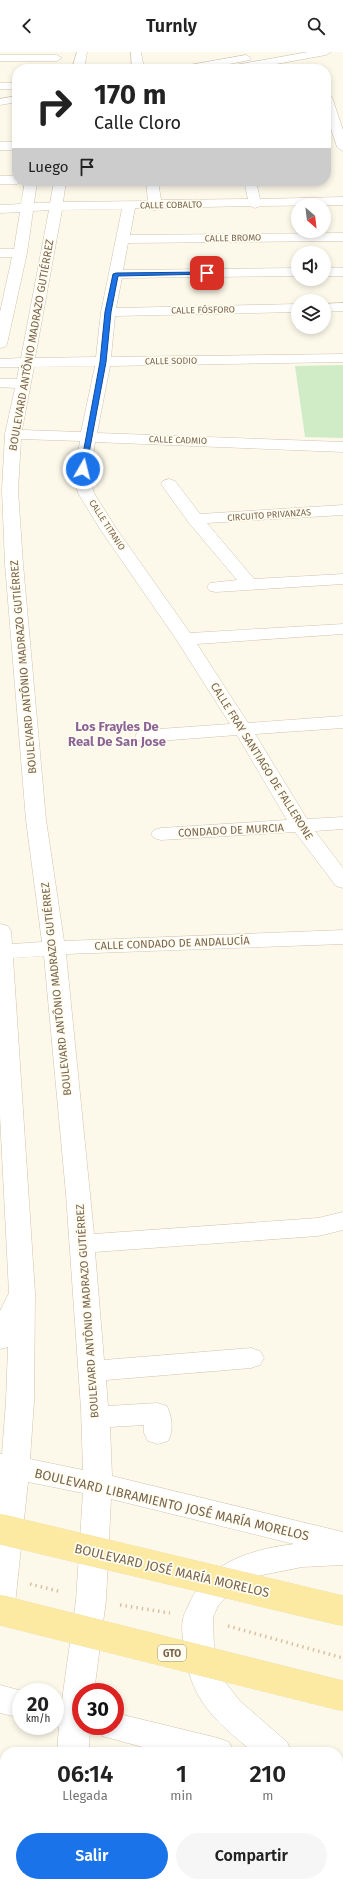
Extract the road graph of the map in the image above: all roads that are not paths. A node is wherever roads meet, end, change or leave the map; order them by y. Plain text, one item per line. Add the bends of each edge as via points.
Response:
1 (82, 52) edge
2 (136, 52) edge
3 (278, 52) edge
4 (326, 52) edge
5 (58, 55) edge
6 (313, 56) edge
7 (0, 58) edge
8 (229, 61) edge
9 (79, 64) edge
10 (137, 64) edge
11 (212, 64) edge
12 (0, 86) edge
13 (12, 86) edge
14 (12, 100) edge
15 (0, 102) edge
16 (12, 109) edge
17 (0, 112) edge
18 (331, 112) edge
19 (0, 146) edge
20 (12, 146) edge
21 (343, 148) edge
22 (0, 180) edge
23 (12, 180) edge
24 (30, 186) edge
25 (59, 186) edge
26 (153, 186) edge
27 (251, 186) edge
28 (343, 201) edge
29 (255, 204) junction
30 (56, 206) junction
31 (128, 206) junction
32 (155, 206) junction
33 (28, 208) junction
34 (0, 209) edge
35 (343, 237) edge
36 (123, 239) junction
37 (0, 253) edge
38 (20, 254) junction
39 (291, 272) edge
40 (331, 272) edge
41 (343, 272) edge
42 (116, 274) junction
43 (6, 294) edge
44 (343, 307) edge
45 (291, 308) edge
46 (331, 308) edge
47 (108, 312) junction
48 (0, 339) edge
49 (343, 358) edge
50 (103, 362) junction
51 (0, 363) edge
52 (26, 374) junction
53 (0, 383) edge
54 (12, 434) junction
55 (88, 436) junction
56 (343, 447) edge
57 (169, 484) dead end
58 (343, 510) edge
59 (195, 520) junction
60 (7, 565) edge
61 (343, 579) edge
62 (250, 585) junction
63 (216, 587) dead end
64 (343, 629) edge
65 (186, 639) junction
66 (343, 722) edge
67 (242, 728) junction
68 (145, 736) dead end
69 (343, 823) edge
70 (300, 826) junction
71 (162, 834) dead end
72 (343, 882) edge
73 (343, 937) edge
74 (1, 941) edge
75 (54, 948) junction
76 (5, 1070) edge
77 (343, 1221) edge
78 (9, 1223) edge
79 (82, 1244) junction
80 (22, 1293) junction
81 (0, 1339) edge
82 (251, 1358) dead end
83 (92, 1371) junction
84 (95, 1417) junction
85 (158, 1433) dead end
86 (8, 1466) edge
87 (98, 1484) junction
88 (0, 1529) edge
89 (343, 1544) edge
90 (343, 1553) edge
91 (0, 1604) edge
92 (0, 1610) edge
93 (343, 1611) edge
94 (343, 1696) edge
95 (0, 1699) edge
96 (12, 1702) edge
97 (70, 1716) edge
98 (124, 1729) edge
99 (73, 1747) edge
100 (198, 1747) edge
101 (270, 1747) edge

1 - 9 street
2 - 10 street
3 - 8 street
4 - 6 street
5 - 7 street
6 - 8 street
8 - 11 street
12 - 13 street
14 - 15 street
16 - 17 street
18 - 21 street
19 - 20 street
22 - 23 street
24 - 33 street
25 - 30 street, BOULEVARD ANTÔNIO MADRAZO GUTIÉRREZ
26 - 32 street
27 - 29 street
28 - 29 street, CALLE COBALTO
29 - 32 street, CALLE COBALTO
30 - 31 street, CALLE COBALTO
30 - 33 street, CALLE COBALTO
30 - 52 street, BOULEVARD ANTÔNIO MADRAZO GUTIÉRREZ
31 - 32 street, CALLE COBALTO
31 - 36 street, CALLE TITANIO
33 - 34 street, CALLE COBALTO
33 - 38 street
35 - 36 street, CALLE BROMO
36 - 42 street, CALLE TITANIO
37 - 38 street
38 - 43 street
39 - 42 street
40 - 41 street
42 - 47 street, CALLE TITANIO
43 - 48 street
44 - 46 street
45 - 47 street, CALLE FÓSFORO
47 - 50 street, CALLE TITANIO
49 - 50 street, CALLE SODIO
50 - 52 street, CALLE SODIO
50 - 55 street, CALLE TITANIO
51 - 52 street, CALLE SODIO
52 - 53 street
52 - 54 street, BOULEVARD ANTÔNIO MADRAZO GUTIÉRREZ
54 - 55 street, CALLE CADMIO
54 - 60 street, BOULEVARD ANTÔNIO MADRAZO GUTIÉRREZ
55 - 56 street, CALLE CADMIO
55 - 65 street, CALLE TITANIO via 82,479 86,493
57 - 59 street
58 - 59 street, CIRCUITO PRIVANZAS
59 - 62 street
60 - 75 street, BOULEVARD ANTÔNIO MADRAZO GUTIÉRREZ via 36,820
61 - 62 street
62 - 63 street
64 - 65 street
65 - 67 street, CALLE FRAY SANTIAGO DE FALLERONE
66 - 67 street
67 - 68 street
67 - 70 street, CALLE FRAY SANTIAGO DE FALLERONE
69 - 70 street, CONDADO DE MURCIA
70 - 71 street, CONDADO DE MURCIA
70 - 72 street, CALLE FRAY SANTIAGO DE FALLERONE
73 - 75 street, CALLE CONDADO DE ANDALUCÍA
74 - 75 street, CALLE CONDADO DE ANDALUCÍA
74 - 76 street
75 - 79 street, BOULEVARD ANTÔNIO MADRAZO GUTIÉRREZ
76 - 78 street
77 - 79 street via 318,1227
78 - 80 street
79 - 83 street, BOULEVARD ANTÔNIO MADRAZO GUTIÉRREZ
80 - 81 street
80 - 86 street via 20,1401
82 - 83 street
83 - 84 street, BOULEVARD ANTÔNIO MADRAZO GUTIÉRREZ
84 - 85 street via 157,1414
84 - 87 street, BOULEVARD ANTÔNIO MADRAZO GUTIÉRREZ
86 - 87 street, BOULEVARD LIBRAMIENTO JOSÉ MARÍA MORELOS
86 - 91 street
87 - 89 street, BOULEVARD LIBRAMIENTO JOSÉ MARÍA MORELOS
87 - 97 street, BOULEVARD ANTÔNIO MADRAZO GUTIÉRREZ via 91,1600
88 - 93 main road, BOULEVARD JOSÉ MARÍA MORELOS, bridge
90 - 101 street via 313,1553 276,1558 240,1570 212,1589 198,1618 199,1647 208,1683 229,1712
92 - 94 main road, GTO, bridge
95 - 96 street
97 - 99 street, BOULEVARD ANTÔNIO MADRAZO GUTIÉRREZ
98 - 100 street

